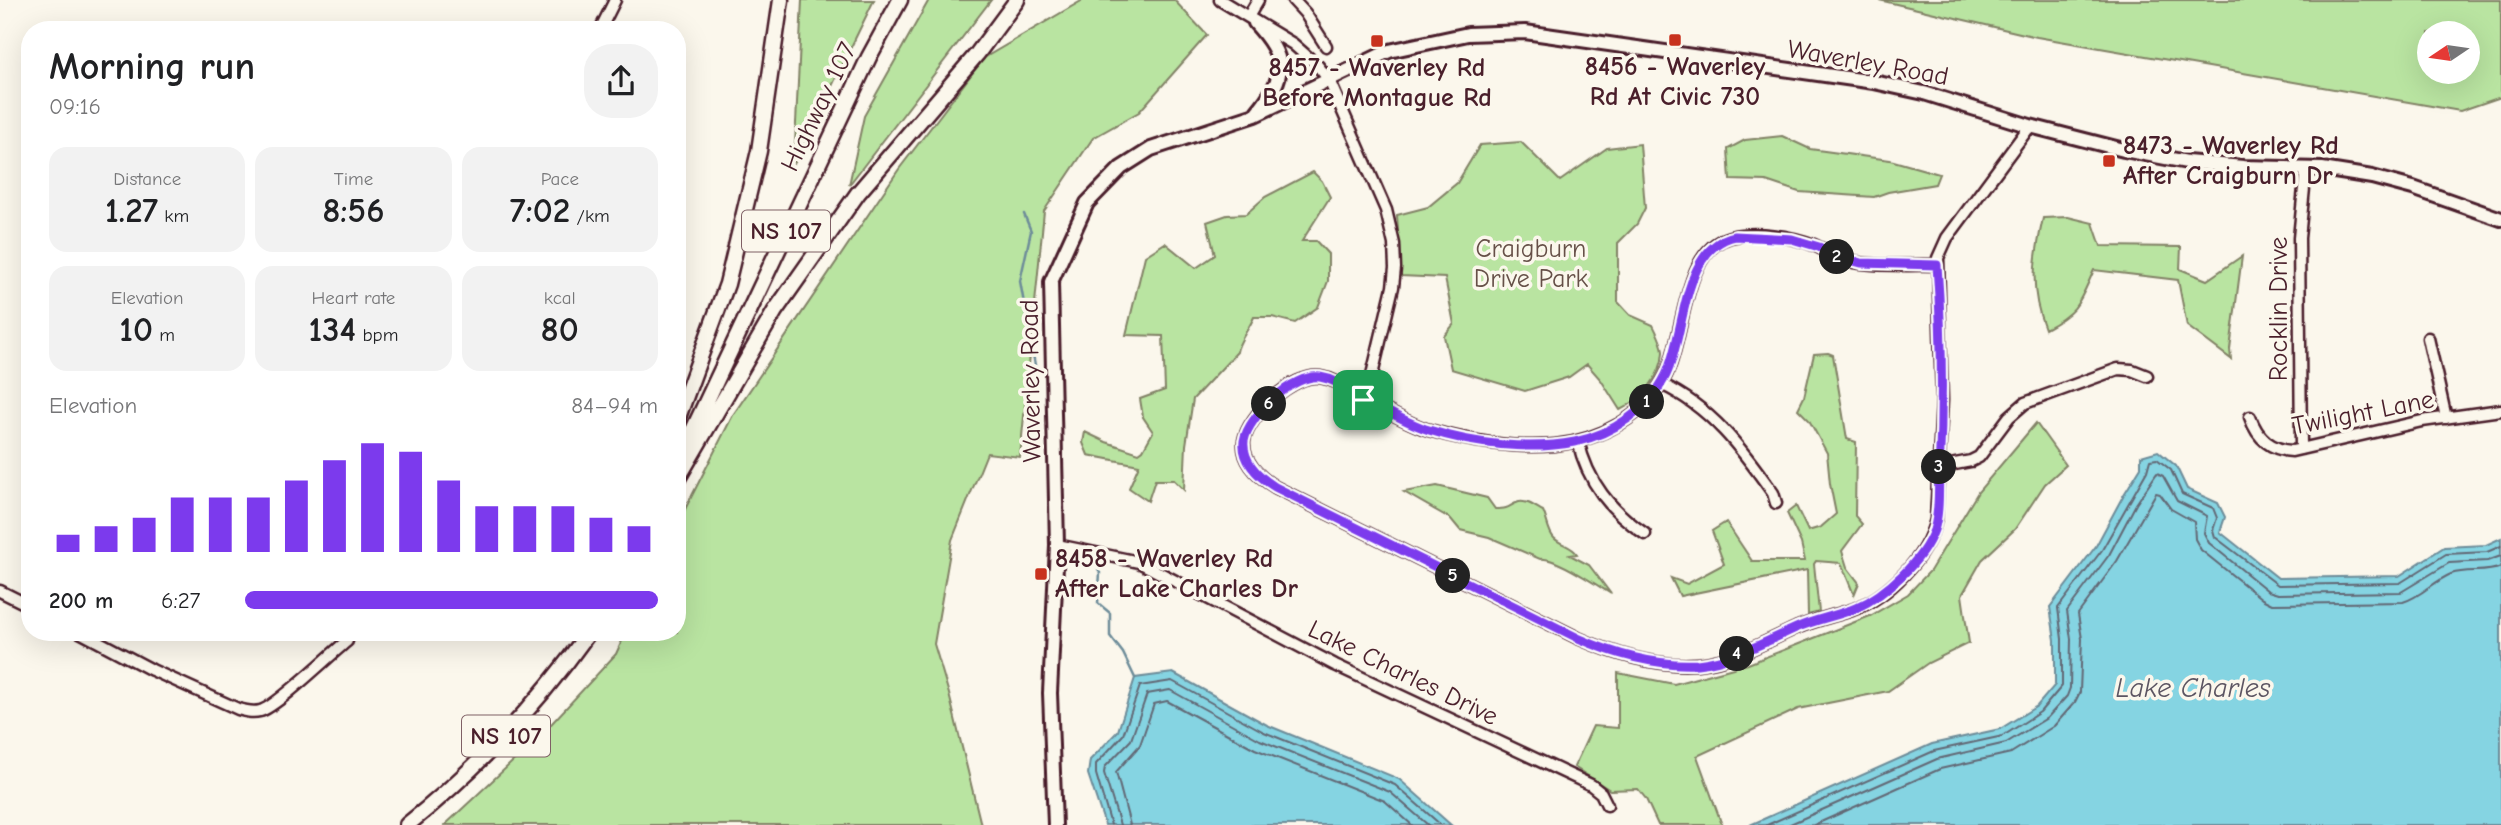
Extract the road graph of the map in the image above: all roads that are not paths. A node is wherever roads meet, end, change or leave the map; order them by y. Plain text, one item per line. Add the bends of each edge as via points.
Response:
1 (615, 0) edge
2 (781, 0) edge
3 (900, 0) edge
4 (1017, 0) edge
5 (1220, 0) edge
6 (1258, 0) edge
7 (1293, 0) edge
8 (1251, 20) junction
9 (604, 21) edge
10 (1326, 46) dead end
11 (1329, 80) junction
12 (1255, 115) junction
13 (2030, 126) junction
14 (2306, 168) junction
15 (2501, 219) edge
16 (1937, 265) junction
17 (2428, 338) dead end
18 (2147, 376) dead end
19 (1661, 384) junction
20 (686, 396) edge
21 (1363, 400) junction
22 (2501, 410) edge
23 (2250, 417) dead end
24 (2446, 418) junction
25 (1578, 441) junction
26 (686, 445) edge
27 (2301, 449) junction
28 (686, 465) edge
29 (1939, 467) junction
30 (1776, 503) dead end
31 (1645, 534) dead end
32 (1057, 545) junction
33 (0, 591) edge
34 (21, 602) edge
35 (97, 641) edge
36 (346, 641) edge
37 (583, 641) edge
38 (1607, 805) dead end
39 (407, 825) edge
40 (1055, 825) edge

1 - 9 street
2 - 20 highway via 759,151 727,284
3 - 26 highway, Highway 107 / NS 107
4 - 28 highway via 858,193 782,300
5 - 8 street
6 - 8 street
7 - 10 street
8 - 11 street via 1293,44
8 - 12 main road via 1280,60 1274,92
11 - 12 main road, Waverley Road
11 - 13 main road, Waverley Road via 1389,51 1415,44 1468,34 1525,32 1874,82
11 - 21 street via 1386,210 1394,244 1393,287
12 - 32 main road, Waverley Road via 1151,149 1121,168 1087,203 1051,282
13 - 14 main road, Waverley Road via 2187,162
13 - 16 street via 1947,238
14 - 15 main road, Waverley Road via 2372,177
14 - 27 street, Rocklin Drive via 2300,238
16 - 19 street via 1861,263 1792,239 1728,238 1712,246 1698,265 1678,342
16 - 29 street via 1942,400
17 - 24 street
18 - 29 street via 2118,369 2032,400 2009,417 1979,457
19 - 25 street via 1637,413
19 - 30 street via 1698,406 1729,433
21 - 25 street via 1427,430 1466,438 1553,446
21 - 29 street via 1344,385 1319,377 1292,383 1252,424 1244,441 1247,459 1258,475 1275,487 1578,638 1627,656 1675,664 1730,656 1813,620 1853,609 1881,593 1905,572 1933,531
22 - 24 street, Twilight Lane
23 - 27 street, Twilight Lane via 2269,444 2286,451
24 - 27 street, Twilight Lane
25 - 31 street via 1598,491
32 - 38 street, Lake Charles Drive via 1146,565 1335,665 1594,787
32 - 40 main road, Waverley Road via 1050,693
33 - 34 street
35 - 36 street via 160,674 251,712 266,709
37 - 39 highway, NS 107 via 510,732 449,792

